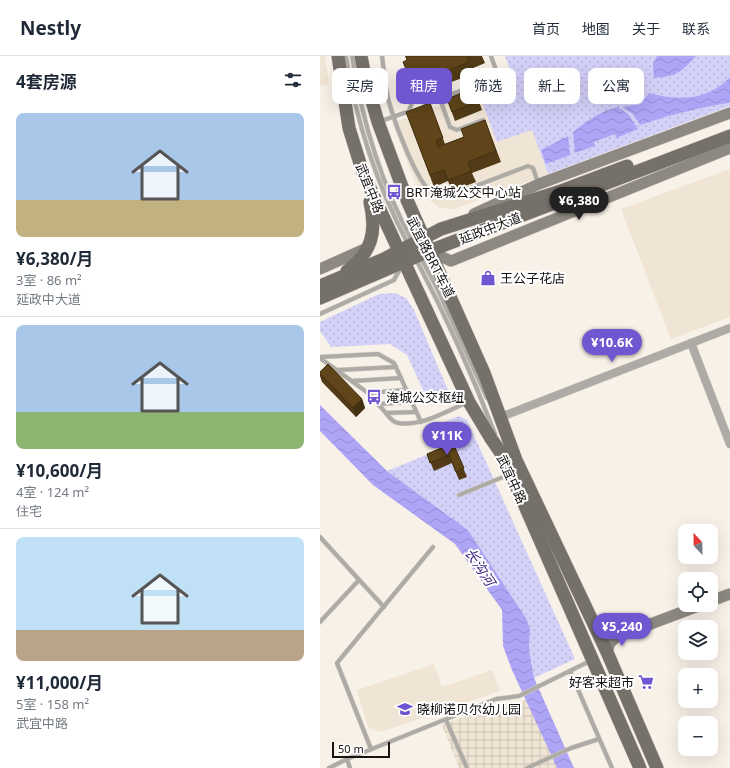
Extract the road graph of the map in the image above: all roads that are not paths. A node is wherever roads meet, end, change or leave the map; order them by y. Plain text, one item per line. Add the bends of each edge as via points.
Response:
1 (338, 56) edge
2 (346, 56) edge
3 (352, 56) edge
4 (362, 56) edge
5 (382, 56) edge
6 (491, 56) edge
7 (452, 95) edge
8 (412, 104) edge
9 (426, 104) edge
10 (442, 104) edge
11 (421, 106) edge
12 (415, 108) edge
13 (409, 111) junction
14 (730, 113) edge
15 (394, 117) junction
16 (483, 120) edge
17 (378, 122) junction
18 (730, 127) edge
19 (730, 136) edge
20 (730, 148) edge
21 (363, 173) junction
22 (538, 184) junction
23 (441, 229) junction
24 (367, 248) junction
25 (414, 251) junction
26 (320, 269) edge
27 (335, 280) junction
28 (320, 286) edge
29 (320, 298) edge
30 (320, 314) edge
31 (730, 328) edge
32 (691, 343) junction
33 (320, 358) edge
34 (396, 367) junction
35 (338, 370) junction
36 (401, 378) junction
37 (352, 381) junction
38 (406, 390) junction
39 (368, 393) junction
40 (412, 402) junction
41 (469, 402) junction
42 (378, 404) junction
43 (416, 412) junction
44 (386, 413) junction
45 (501, 417) junction
46 (420, 422) junction
47 (730, 444) edge
48 (503, 456) junction
49 (516, 460) junction
50 (511, 474) junction
51 (459, 495) dead end
52 (320, 537) edge
53 (433, 547) dead end
54 (359, 580) junction
55 (730, 594) edge
56 (718, 598) edge
57 (384, 607) junction
58 (682, 612) edge
59 (592, 621) junction
60 (320, 622) edge
61 (627, 632) junction
62 (607, 652) junction
63 (592, 660) junction
64 (570, 671) junction
65 (446, 720) junction
66 (599, 739) junction
67 (371, 749) junction
68 (347, 759) junction
69 (329, 768) edge
70 (350, 768) edge
71 (466, 768) edge
72 (527, 768) edge
73 (612, 768) edge
74 (640, 768) edge
75 (657, 768) edge

1 - 21 main road, 武宜中路 via 349,128
2 - 25 lane, 武宜路BRT车道 via 356,112 366,144 395,218
3 - 25 lane, 武宜路BRT车道 via 366,129 379,169
4 - 17 main road, 武宜中路 via 365,77
5 - 15 lane
6 - 7 lane via 497,73 494,79
8 - 13 lane
9 - 11 lane
10 - 16 lane via 450,127 457,130
12 - 13 lane
13 - 15 lane
14 - 22 street
15 - 17 lane
15 - 22 lane via 422,182 432,193 452,195 528,166 532,168
17 - 25 main road, 武宜中路 via 407,200
18 - 23 main road, 延政中大道 via 558,192
19 - 25 main road, 延政中大道
20 - 25 street via 451,261
21 - 24 main road via 374,230
21 - 25 main road, 武宜中路
22 - 23 street
23 - 25 main road, 延政中大道
24 - 26 street
24 - 27 main road via 357,263
25 - 27 main road, 延政中大道
25 - 29 main road, 延政中大道
25 - 30 lane via 394,280
25 - 41 main road, 武宜中路
25 - 45 main road, 武宜中路 via 478,359
25 - 48 lane, 武宜路BRT车道 via 476,383
25 - 49 lane, 武宜路BRT车道 via 437,288
27 - 28 main road, 延政中大道
31 - 32 street
32 - 45 street
32 - 47 street
33 - 34 lane via 378,354 394,363
33 - 35 lane
34 - 35 lane
34 - 36 lane
35 - 37 lane
36 - 37 lane
36 - 38 lane
37 - 39 lane
38 - 39 lane
38 - 40 lane
39 - 42 lane
40 - 42 lane
40 - 43 lane
41 - 46 lane
41 - 48 main road, 武宜中路
42 - 44 lane
43 - 44 lane
43 - 46 lane
44 - 46 lane via 398,423
45 - 49 main road, 武宜中路
48 - 50 main road, 武宜中路
49 - 59 main road, 武宜中路
50 - 51 lane
50 - 63 main road, 武宜中路
52 - 54 lane
53 - 57 lane
54 - 57 lane
54 - 60 lane
55 - 56 street
57 - 67 lane via 337,664
58 - 61 street
59 - 61 street via 618,634
59 - 62 main road, 武宜中路
61 - 62 street via 616,637
62 - 75 main road, 武宜中路
63 - 64 lane
63 - 74 main road, 武宜中路
64 - 65 lane via 519,696 496,699
64 - 66 lane
65 - 67 lane
65 - 71 lane
66 - 72 lane
66 - 73 lane
67 - 68 lane
68 - 69 lane
68 - 70 lane

